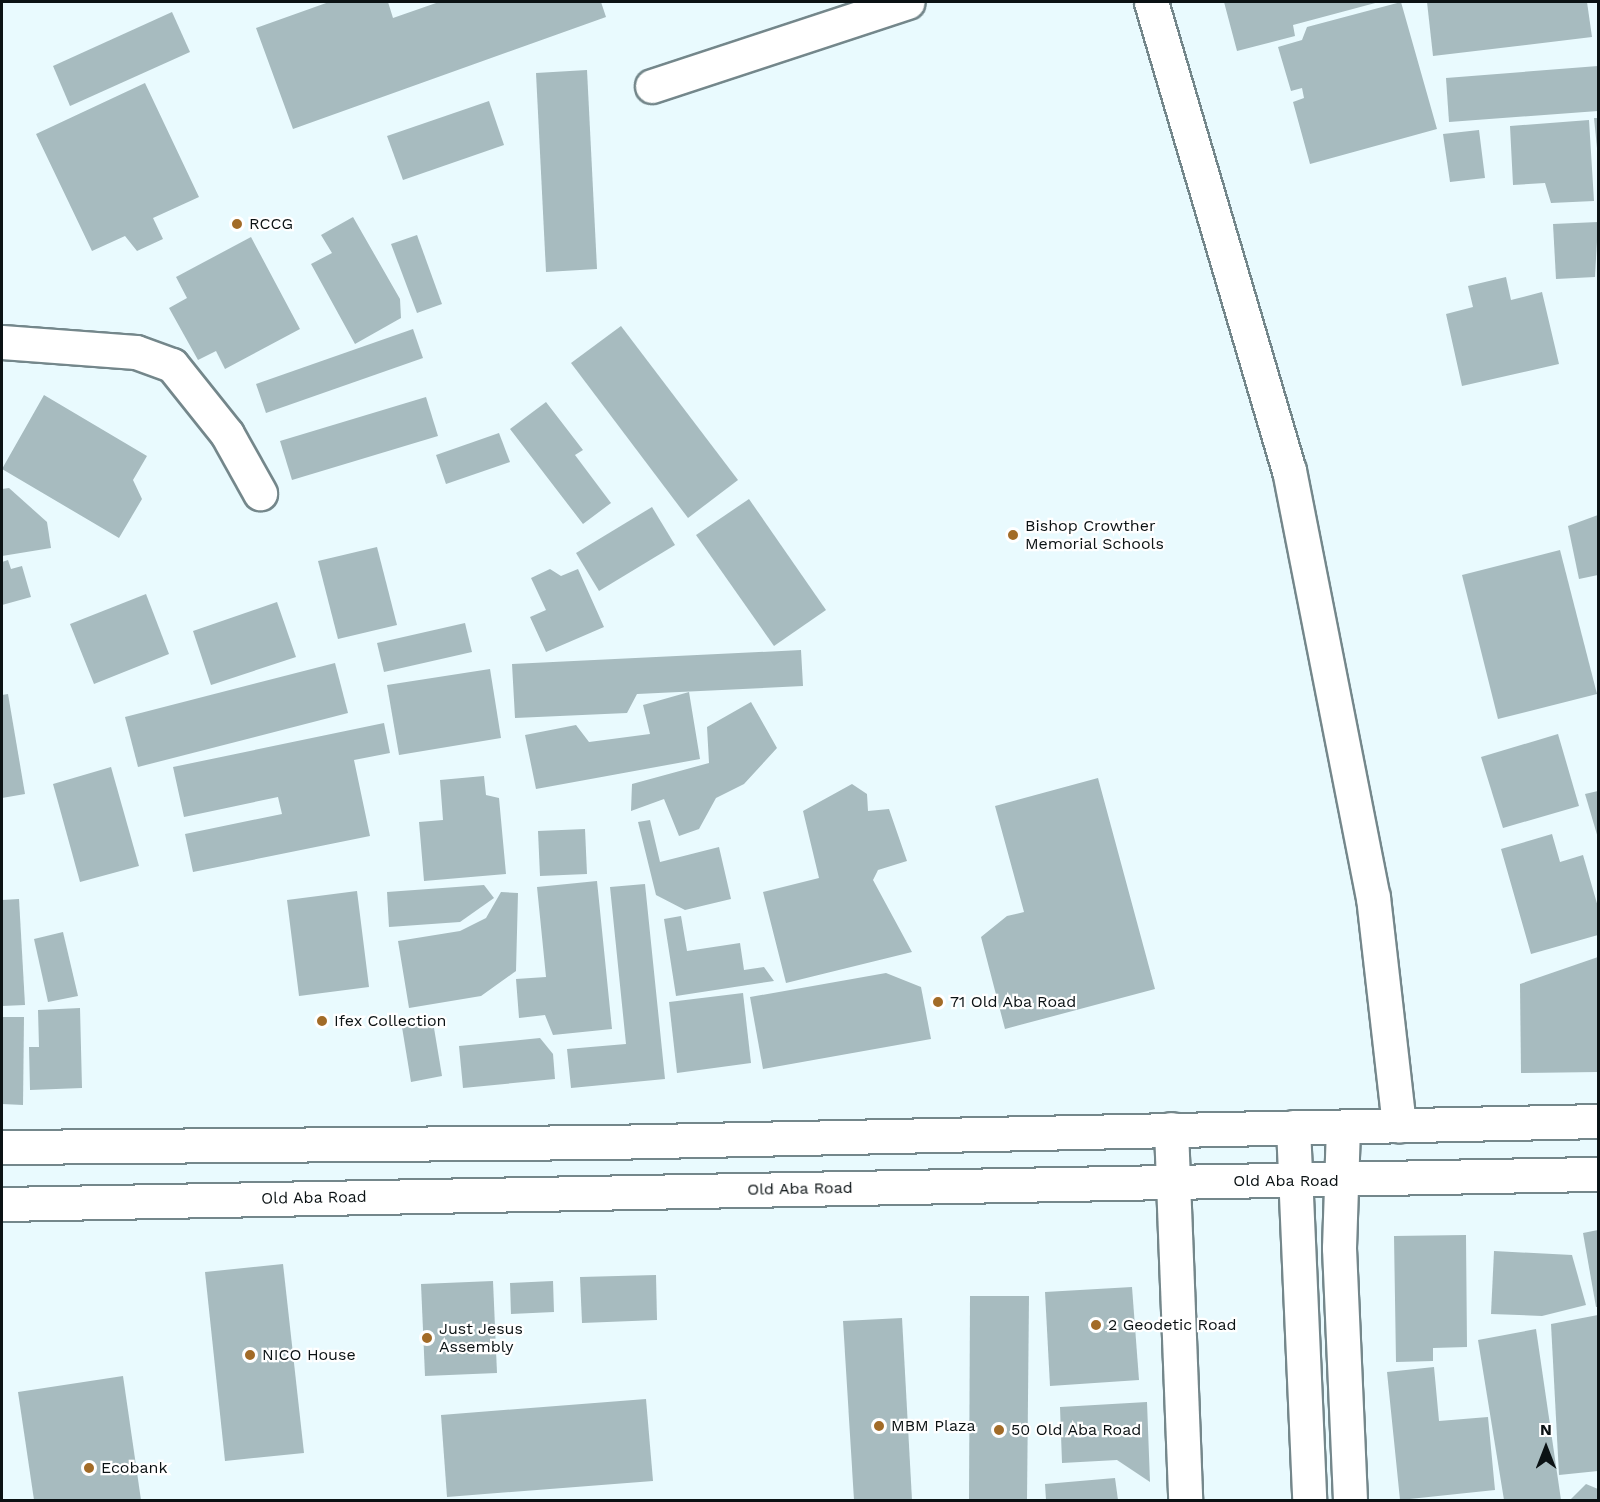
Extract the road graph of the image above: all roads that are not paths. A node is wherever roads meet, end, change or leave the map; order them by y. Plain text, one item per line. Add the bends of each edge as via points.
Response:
1 (908, 2) edge
2 (1151, 2) edge
3 (652, 86) dead end
4 (2, 342) edge
5 (260, 492) dead end
6 (1599, 1121) edge
7 (1399, 1126) junction
8 (1293, 1127) junction
9 (1343, 1127) junction
10 (1171, 1129) junction
11 (2, 1146) edge
12 (1599, 1174) edge
13 (1295, 1181) junction
14 (1341, 1181) junction
15 (1173, 1182) junction
16 (2, 1204) edge
17 (1185, 1500) edge
18 (1309, 1500) edge
19 (1350, 1500) edge

1 - 3 main road
2 - 7 main road via 1289,470 1373,897
4 - 5 main road via 136,352 172,364 227,434
6 - 7 main road
7 - 9 main road
8 - 9 main road
8 - 10 main road
8 - 13 main road
9 - 14 main road
10 - 11 main road via 608,1143
10 - 15 main road
12 - 14 main road, Old Aba Road
13 - 14 main road, Old Aba Road
13 - 15 main road, Old Aba Road
13 - 18 main road
14 - 19 main road
15 - 16 main road, Old Aba Road
15 - 17 main road

